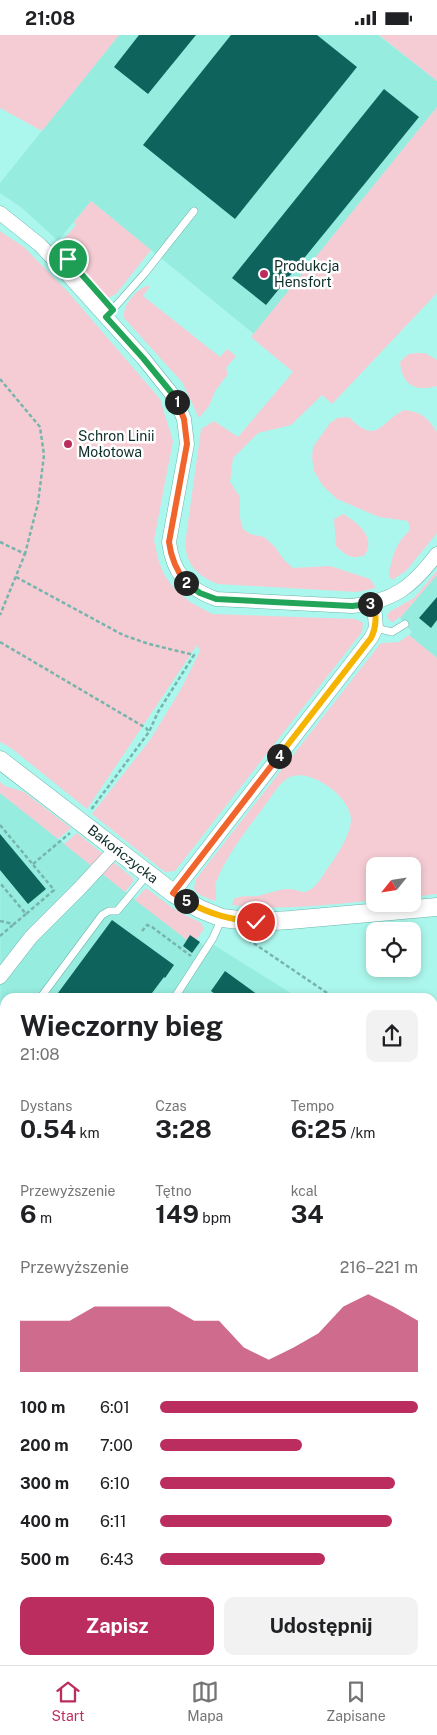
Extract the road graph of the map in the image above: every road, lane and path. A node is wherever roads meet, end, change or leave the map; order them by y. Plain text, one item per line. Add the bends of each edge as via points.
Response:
1 (194, 211) dead end
2 (0, 213) edge
3 (106, 317) junction
4 (0, 379) edge
5 (0, 542) edge
6 (25, 554) junction
7 (437, 554) edge
8 (16, 577) junction
9 (374, 604) junction
10 (0, 615) edge
11 (405, 624) dead end
12 (376, 628) junction
13 (0, 642) edge
14 (149, 732) junction
15 (0, 760) edge
16 (81, 822) junction
17 (0, 825) edge
18 (116, 849) junction
19 (148, 874) junction
20 (0, 883) edge
21 (173, 893) junction
22 (437, 907) edge
23 (26, 914) junction
24 (222, 918) junction
25 (0, 921) edge
26 (14, 924) junction
27 (142, 931) dead end
28 (241, 934) dead end
29 (0, 936) edge
30 (198, 962) junction
31 (0, 977) edge
32 (43, 993) edge
33 (181, 993) edge
34 (326, 993) edge

1 - 3 lane
2 - 3 street via 40,245
3 - 9 street via 175,397 184,419 187,444 169,542 171,557 187,584 216,599 352,606
4 - 6 path via 40,427 44,455 38,503
5 - 6 path
6 - 8 path
7 - 9 street via 412,583
8 - 10 path
8 - 14 path via 123,635 194,655
9 - 12 street
11 - 12 lane via 392,632
12 - 21 street via 364,649
13 - 14 path
14 - 16 path
15 - 16 street, Bakończycka
16 - 18 street, Bakończycka
17 - 23 path via 54,890
18 - 19 street, Bakończycka
18 - 31 street via 30,937
19 - 21 street, Bakończycka
19 - 32 lane via 117,911 102,915
20 - 23 path
21 - 24 street, Bakończycka
22 - 24 street, Bakończycka via 290,921
23 - 26 path
24 - 30 lane
25 - 26 path
26 - 29 path
27 - 30 path via 147,925 152,927
28 - 34 path
30 - 33 lane

